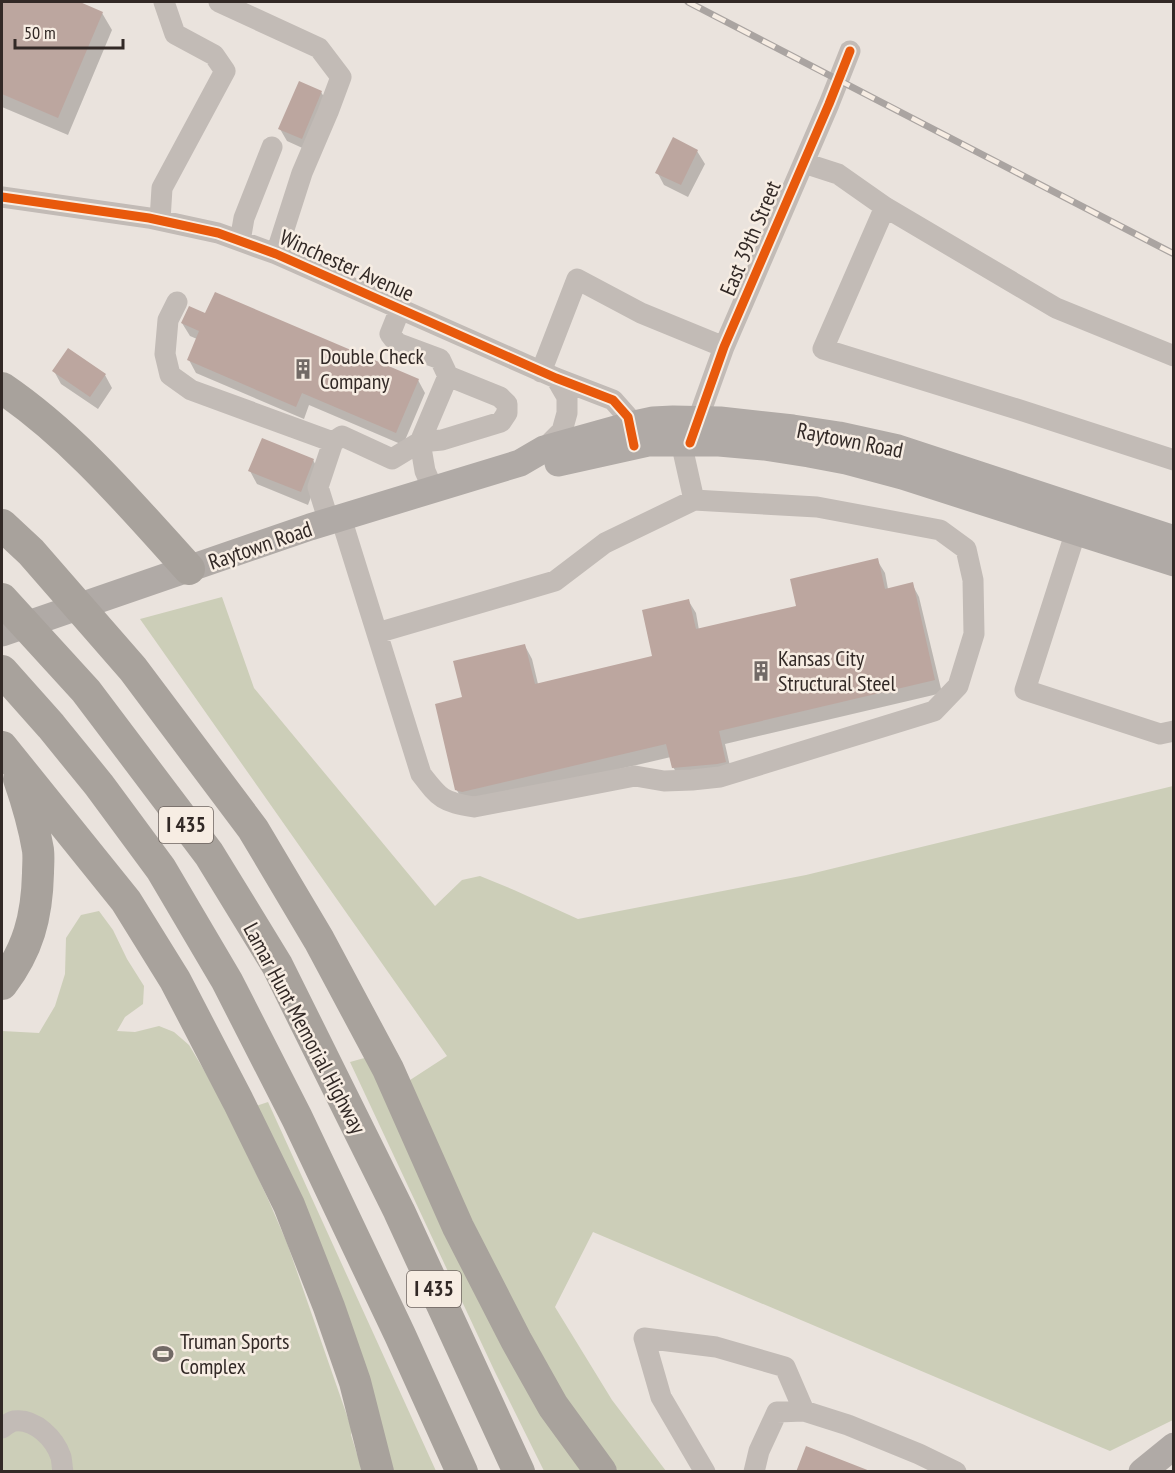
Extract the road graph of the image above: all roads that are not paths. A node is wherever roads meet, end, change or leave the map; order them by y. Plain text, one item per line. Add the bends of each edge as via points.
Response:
1 (164, 2) edge
2 (219, 2) edge
3 (850, 51) dead end
4 (272, 147) dead end
5 (804, 163) junction
6 (2, 197) edge
7 (885, 207) junction
8 (160, 220) junction
9 (240, 241) junction
10 (276, 254) junction
11 (177, 302) dead end
12 (400, 309) junction
13 (724, 347) junction
14 (1173, 356) edge
15 (548, 375) junction
16 (448, 376) junction
17 (2, 388) edge
18 (690, 435) junction
19 (632, 436) junction
20 (333, 442) junction
21 (420, 442) junction
22 (544, 449) junction
23 (1173, 460) edge
24 (520, 463) junction
25 (433, 489) junction
26 (989, 490) junction
27 (693, 500) junction
28 (335, 520) junction
29 (2, 525) edge
30 (1076, 531) junction
31 (1173, 539) edge
32 (1173, 563) edge
33 (189, 569) junction
34 (2, 599) edge
35 (2, 633) edge
36 (377, 633) junction
37 (2, 671) edge
38 (1173, 731) edge
39 (8, 756) edge
40 (2, 984) edge
41 (804, 1411) junction
42 (2, 1428) edge
43 (1173, 1446) edge
44 (944, 1469) edge
45 (63, 1472) edge
46 (378, 1472) edge
47 (462, 1472) edge
48 (519, 1472) edge
49 (601, 1472) edge
50 (705, 1472) edge
51 (754, 1472) edge
52 (1142, 1472) edge

1 - 8 street via 175,34 214,55 225,71 162,188
2 - 10 street via 319,48 341,77 302,174
3 - 5 street, East 39th Street
4 - 9 street via 244,218
5 - 7 street via 838,174
5 - 13 street, East 39th Street
6 - 8 street, Winchester Avenue
7 - 14 street via 1056,308
7 - 23 street via 823,349
8 - 9 street, Winchester Avenue
9 - 10 street, Winchester Avenue
10 - 12 street, Winchester Avenue
11 - 20 street via 168,320 165,354 170,375 191,390
12 - 15 street, Winchester Avenue
12 - 16 street via 390,334 397,343 440,359
13 - 15 street via 641,314 577,279
13 - 18 street, East 39th Street
15 - 19 street, Winchester Avenue via 614,400 628,417
15 - 22 street via 567,397 567,413 562,431
16 - 21 street
16 - 21 street via 500,397 507,404 507,413 501,422 442,440
17 - 33 highway via 83,454
18 - 19 main road, Raytown Road via 653,420
18 - 26 main road, Raytown Road
18 - 27 street
19 - 22 main road, Raytown Road
19 - 24 main road, Raytown Road via 542,466
20 - 21 street via 342,436 392,459
20 - 28 street via 318,487
21 - 25 street
22 - 24 main road, Raytown Road
24 - 25 main road, Raytown Road
25 - 28 main road, Raytown Road
26 - 30 main road, Raytown Road
26 - 31 main road, Raytown Road
27 - 36 street via 605,543 555,581
27 - 36 street via 816,507 940,530 966,549 973,580 974,634 958,686 934,711 720,777 664,781 635,776 474,807 438,796 421,774
28 - 33 main road, Raytown Road
28 - 36 street
29 - 49 highway via 31,552 133,669 253,830 319,940 388,1069 458,1227 516,1340 553,1406
30 - 32 main road, Raytown Road
30 - 38 street via 1025,690 1160,734
33 - 35 main road, Raytown Road
34 - 48 highway, Lamar Hunt Memorial Highway / I 435 via 86,691 209,854 277,965 404,1222
37 - 47 highway, Lamar Hunt Memorial Highway / I 435 via 99,785 161,869 227,981 297,1118
39 - 40 highway via 30,811 38,852 38,891 21,956
39 - 46 highway via 126,901 175,980 238,1101 289,1205 329,1307 355,1382
41 - 44 street via 848,1425
41 - 50 street via 785,1367 716,1347 644,1338 662,1397
41 - 51 street via 777,1412
42 - 45 street via 12,1421 34,1425 49,1436 60,1456
43 - 52 main road

